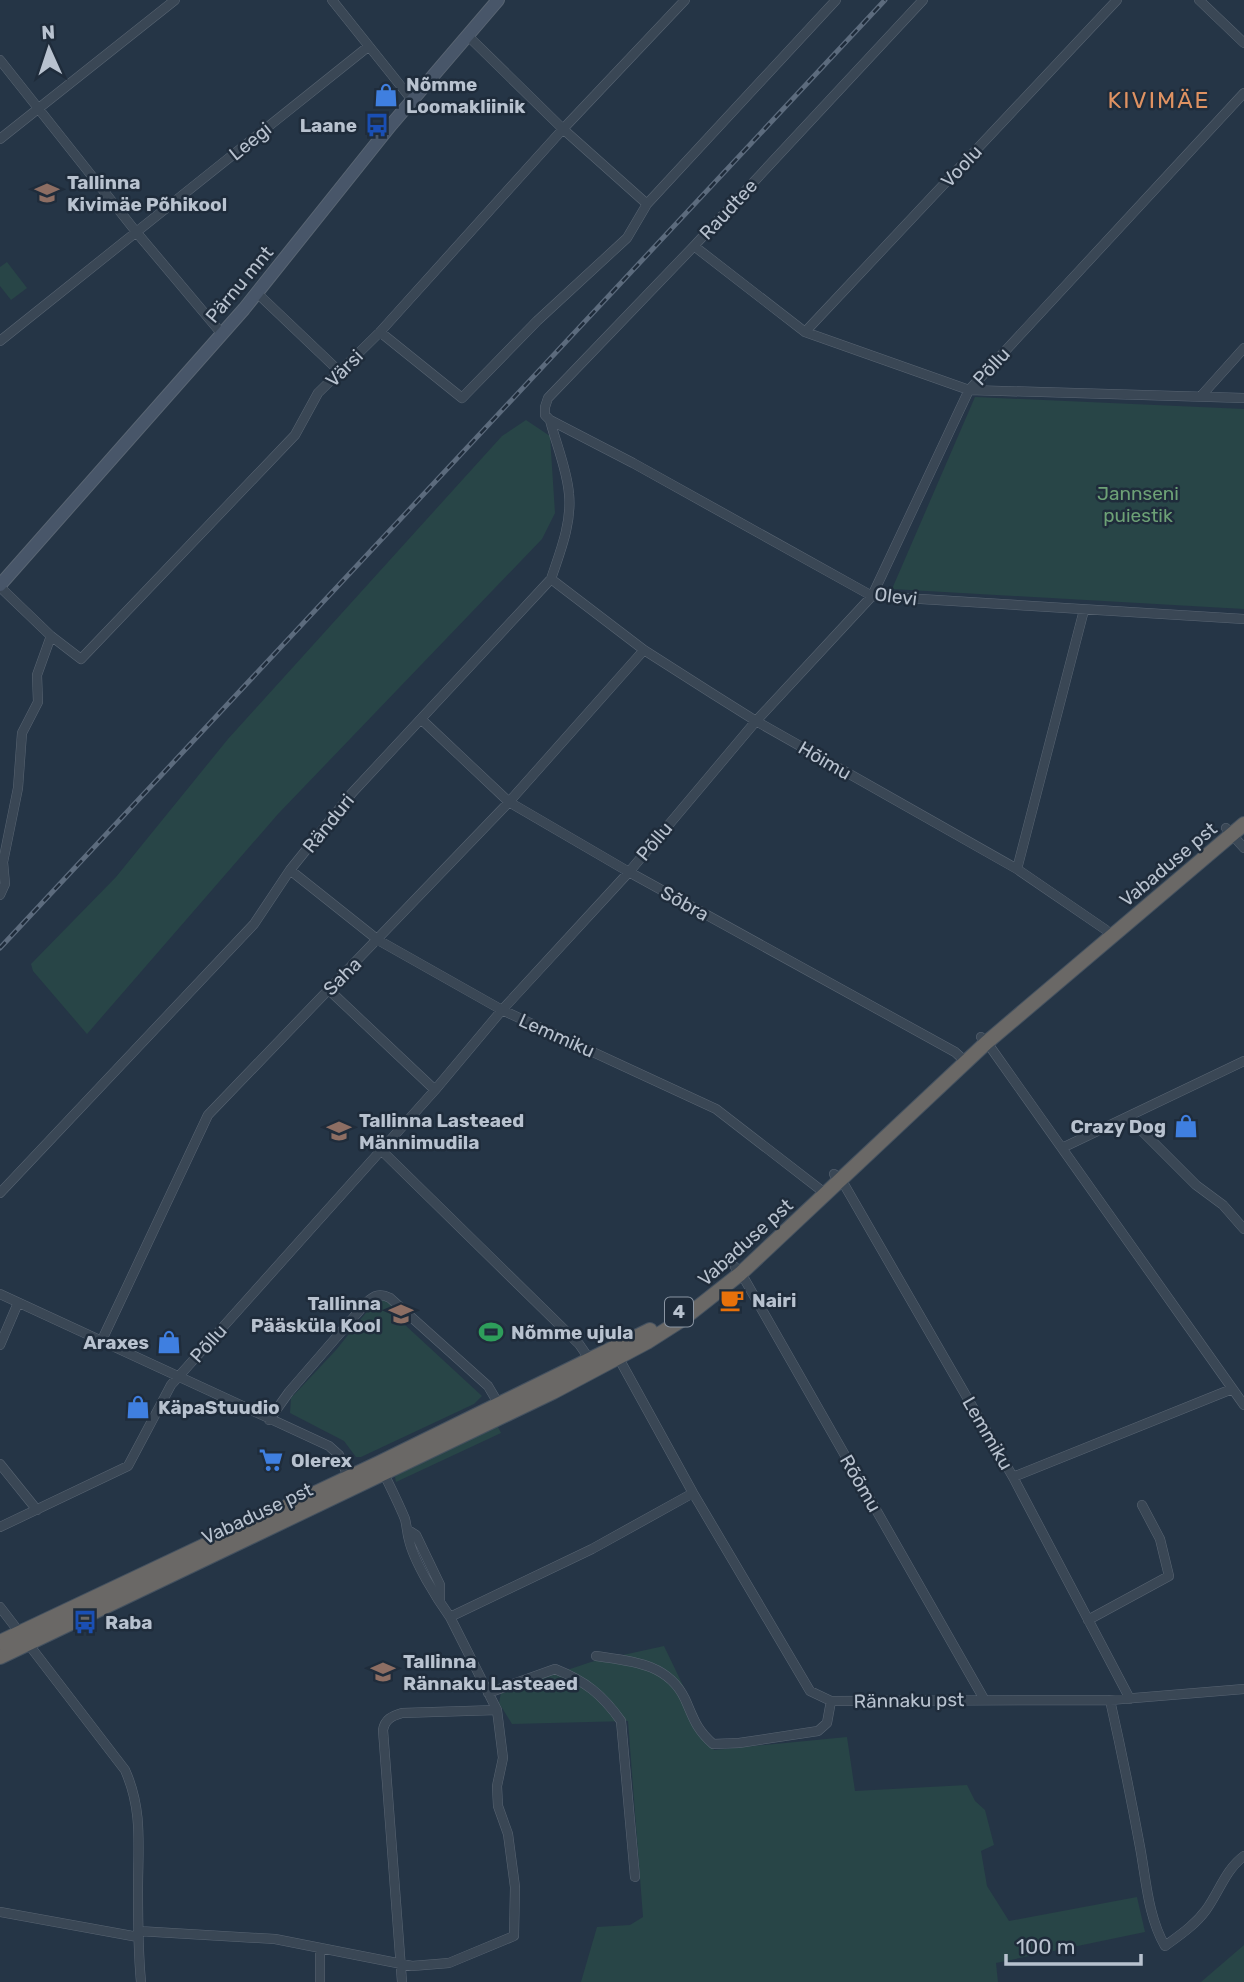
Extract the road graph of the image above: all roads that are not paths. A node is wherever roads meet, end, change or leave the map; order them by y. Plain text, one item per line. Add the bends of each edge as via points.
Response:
1 (176, 0) edge
2 (332, 0) edge
3 (498, 0) edge
4 (685, 0) edge
5 (836, 0) edge
6 (922, 0) edge
7 (1117, 0) edge
8 (1199, 0) edge
9 (468, 36) junction
10 (1244, 43) edge
11 (369, 46) junction
12 (0, 60) edge
13 (1244, 93) edge
14 (412, 100) junction
15 (39, 109) junction
16 (563, 129) junction
17 (0, 139) edge
18 (647, 204) junction
19 (137, 233) junction
20 (694, 246) junction
21 (257, 293) junction
22 (380, 332) junction
23 (805, 332) junction
24 (222, 334) junction
25 (0, 341) edge
26 (1244, 348) edge
27 (340, 372) junction
28 (969, 390) junction
29 (1201, 396) junction
30 (1244, 398) edge
31 (550, 420) junction
32 (551, 579) junction
33 (0, 586) edge
34 (872, 596) junction
35 (1084, 610) junction
36 (1244, 619) edge
37 (51, 636) junction
38 (644, 650) junction
39 (422, 720) junction
40 (756, 721) junction
41 (509, 802) junction
42 (1244, 813) edge
43 (1244, 824) edge
44 (1229, 832) junction
45 (1244, 848) edge
46 (1017, 869) junction
47 (290, 870) junction
48 (629, 872) junction
49 (0, 895) edge
50 (1106, 930) junction
51 (378, 940) junction
52 (328, 989) junction
53 (502, 1010) junction
54 (984, 1040) junction
55 (963, 1059) junction
56 (1244, 1061) edge
57 (435, 1090) junction
58 (1128, 1117) junction
59 (1062, 1148) junction
60 (380, 1149) junction
61 (837, 1178) junction
62 (822, 1191) junction
63 (0, 1193) edge
64 (1244, 1229) edge
65 (738, 1270) junction
66 (0, 1294) edge
67 (18, 1303) junction
68 (101, 1342) junction
69 (0, 1345) edge
70 (616, 1353) junction
71 (590, 1360) junction
72 (177, 1377) junction
73 (1232, 1389) junction
74 (1244, 1405) edge
75 (502, 1410) junction
76 (269, 1420) junction
77 (0, 1464) edge
78 (381, 1469) junction
79 (1013, 1477) junction
80 (351, 1483) junction
81 (693, 1493) junction
82 (1142, 1505) dead end
83 (37, 1510) junction
84 (0, 1527) edge
85 (0, 1607) edge
86 (450, 1617) junction
87 (1088, 1620) junction
88 (25, 1638) junction
89 (0, 1642) edge
90 (596, 1656) dead end
91 (0, 1657) edge
92 (1244, 1689) edge
93 (488, 1693) junction
94 (984, 1699) junction
95 (1130, 1699) junction
96 (1110, 1700) junction
97 (831, 1701) junction
98 (497, 1710) junction
99 (1244, 1856) edge
100 (635, 1877) dead end
101 (0, 1912) edge
102 (138, 1934) junction
103 (320, 1948) junction
104 (401, 1965) junction
105 (141, 1982) edge
106 (320, 1982) edge
107 (402, 1982) edge

1 - 15 street
2 - 11 street
3 - 9 main road, Pärnu mnt
4 - 16 street, Värsi
5 - 18 street
6 - 20 street, Raudtee
7 - 23 street, Voolu
8 - 10 street
9 - 14 main road, Pärnu mnt
9 - 16 street
11 - 14 street
11 - 19 street, Leegi
12 - 15 street
13 - 28 street, Põllu
14 - 21 main road, Pärnu mnt
15 - 17 street
15 - 19 street
16 - 18 street
16 - 22 street, Värsi
18 - 22 street via 627,238 462,398
19 - 24 street
19 - 25 street, Leegi
20 - 23 street
20 - 31 street, Raudtee via 548,398 545,415
21 - 24 main road, Pärnu mnt
21 - 27 street
22 - 27 street, Värsi
23 - 28 street
24 - 33 main road, Pärnu mnt
26 - 29 street
27 - 37 street, Värsi via 318,393 295,435 81,659
28 - 29 street
28 - 34 street, Põllu
29 - 30 street
31 - 32 street, Ränduri via 569,493 564,540
31 - 34 street, Olevi
32 - 38 street, Hõimu
32 - 39 street, Ränduri
33 - 37 street, Värsi
34 - 35 street, Olevi
34 - 40 street, Põllu
35 - 36 street, Olevi
35 - 46 street
37 - 49 street via 37,675 38,702 22,733
38 - 40 street, Hõimu
38 - 41 street, Saha
39 - 41 street, Sõbra
39 - 47 street, Ränduri via 352,793
40 - 46 street, Hõimu
40 - 48 street, Põllu
41 - 48 street, Sõbra
41 - 51 street, Saha
42 - 44 highway, Vabaduse pst / 4
43 - 44 highway, Vabaduse pst / 4
44 - 45 street
44 - 50 highway, Vabaduse pst / 4
44 - 54 highway, Vabaduse pst / 4
46 - 50 street, Hõimu
47 - 51 street, Lemmiku
47 - 63 street, Ränduri via 254,924
48 - 53 street, Põllu
48 - 55 street, Sõbra
50 - 54 highway, Vabaduse pst / 4
51 - 52 street, Saha
51 - 53 street, Lemmiku
52 - 57 street
52 - 68 street, Saha via 208,1115
53 - 57 street, Põllu
53 - 62 street, Lemmiku via 716,1109
54 - 55 highway, Vabaduse pst / 4
54 - 59 street
55 - 61 highway, Vabaduse pst / 4
56 - 58 street
57 - 60 street, Põllu
58 - 59 street
58 - 64 street
59 - 73 street
60 - 71 street via 579,1343
60 - 72 street, Põllu
61 - 62 highway, Vabaduse pst / 4
61 - 79 street, Lemmiku
62 - 65 highway, Vabaduse pst / 4
65 - 70 highway, Vabaduse pst / 4
65 - 94 street, Rõõmu
66 - 67 street
67 - 68 street
67 - 69 street
68 - 72 street
70 - 71 highway, Vabaduse pst / 4
70 - 75 highway, Vabaduse pst / 4
70 - 81 street
71 - 75 highway, Vabaduse pst / 4
72 - 76 street
72 - 83 street, Põllu via 128,1466
73 - 74 street
73 - 79 street
75 - 76 street via 488,1386 383,1294 366,1303
75 - 78 highway, Vabaduse pst / 4
76 - 80 street via 329,1446 339,1455
77 - 83 street
78 - 80 highway, Vabaduse pst / 4
78 - 86 street via 408,1530 416,1535 440,1585 441,1605
79 - 87 street, Lemmiku
80 - 88 highway, Vabaduse pst / 4
81 - 86 street via 592,1549
81 - 97 street via 810,1691
82 - 87 street via 1160,1539 1169,1576
83 - 84 street, Põllu
85 - 88 street
86 - 93 street
87 - 95 street, Lemmiku
88 - 89 highway, Vabaduse pst / 4
88 - 91 highway, Vabaduse pst / 4
88 - 102 street via 131,1784 138,1810
90 - 97 street, Rännaku pst via 639,1662 670,1676 699,1732 713,1744 818,1731 827,1723
92 - 95 street, Rännaku pst
93 - 98 street
93 - 100 street via 555,1669 580,1679 609,1705 621,1721
94 - 96 street, Rännaku pst
94 - 97 street, Rännaku pst
95 - 96 street, Rännaku pst
96 - 99 street via 1157,1933 1165,1945 1206,1910
98 - 104 street via 503,1758 498,1806 508,1833 515,1935 449,1963
98 - 104 street via 402,1713 384,1723
101 - 102 street
102 - 103 street via 275,1939
102 - 105 street
103 - 104 street
103 - 106 street
104 - 107 street

